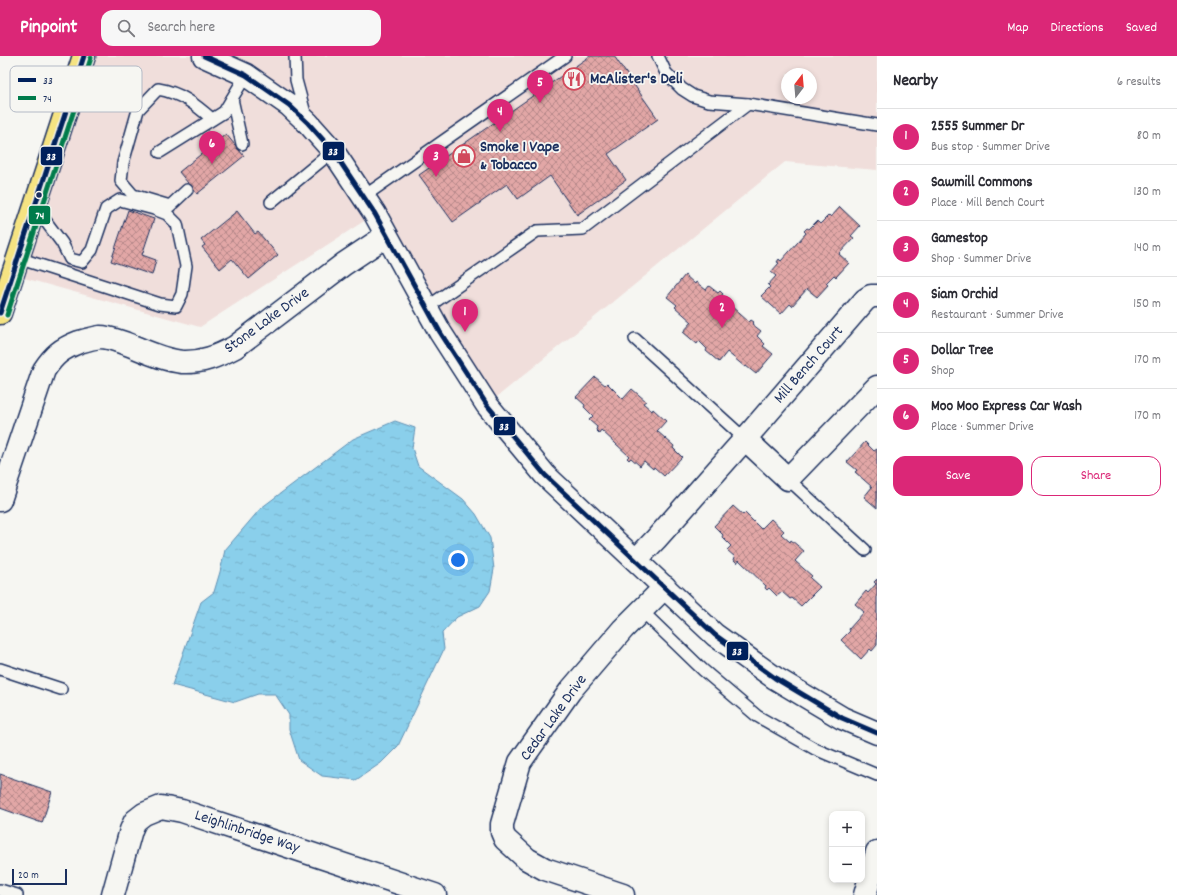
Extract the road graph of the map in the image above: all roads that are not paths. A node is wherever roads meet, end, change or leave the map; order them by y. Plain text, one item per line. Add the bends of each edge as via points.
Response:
1 (84, 56) edge
2 (295, 56) edge
3 (565, 56) edge
4 (658, 56) edge
5 (212, 57) edge
6 (81, 66) edge
7 (246, 75) junction
8 (232, 99) junction
9 (748, 104) junction
10 (142, 106) edge
11 (66, 112) edge
12 (137, 112) edge
13 (212, 119) junction
14 (308, 123) junction
15 (877, 124) edge
16 (242, 144) dead end
17 (333, 151) junction
18 (160, 152) dead end
19 (187, 190) dead end
20 (363, 198) junction
21 (271, 202) dead end
22 (35, 207) junction
23 (386, 236) junction
24 (18, 258) junction
25 (877, 296) edge
26 (426, 308) junction
27 (0, 313) edge
28 (635, 339) dead end
29 (877, 387) edge
30 (745, 439) junction
31 (788, 479) junction
32 (0, 500) edge
33 (864, 550) dead end
34 (636, 560) junction
35 (665, 587) junction
36 (642, 611) junction
37 (0, 670) edge
38 (61, 689) dead end
39 (877, 733) edge
40 (877, 775) edge
41 (877, 852) edge
42 (0, 890) edge
43 (17, 895) edge
44 (113, 895) edge
45 (435, 895) edge
46 (623, 895) edge
47 (865, 895) edge

1 - 6 main road
2 - 14 lane via 296,80
3 - 20 lane
4 - 9 lane via 666,73 693,96 709,102
5 - 7 street
7 - 8 lane
7 - 14 street
8 - 13 lane via 224,112
8 - 16 lane
9 - 15 lane
9 - 26 lane via 583,229 537,231
10 - 13 lane via 158,89 173,92 195,104
11 - 22 main road
12 - 19 lane via 123,163 121,181 133,195 170,206
13 - 18 lane
14 - 17 street
17 - 20 street
17 - 21 lane
20 - 23 street
22 - 24 main road
22 - 24 lane via 62,243 70,259 82,262 92,250 106,209 120,200 154,208 167,214 177,224 181,239 186,266 182,294 176,306 160,304
23 - 26 street
23 - 32 street, Stone Lake Drive via 344,264 235,347 219,356 183,362 163,358 101,337 70,346 53,357 44,370
24 - 27 main road
25 - 30 street, Mill Bench Court via 870,296 865,300
26 - 34 street via 487,405 545,475
28 - 30 lane
29 - 31 street
30 - 31 street
30 - 34 street, Mill Bench Court
31 - 33 lane
34 - 35 street
35 - 36 street, Cedar Lake Drive
35 - 39 street via 715,635 775,678 842,718
36 - 40 lane via 703,670 757,716 815,749
36 - 46 street, Cedar Lake Drive via 623,629 570,691 520,762 502,824 505,839 527,859 545,869
37 - 38 lane
41 - 47 street
42 - 43 lane
44 - 45 street, Leighlinbridge Way via 135,821 161,807 182,811

